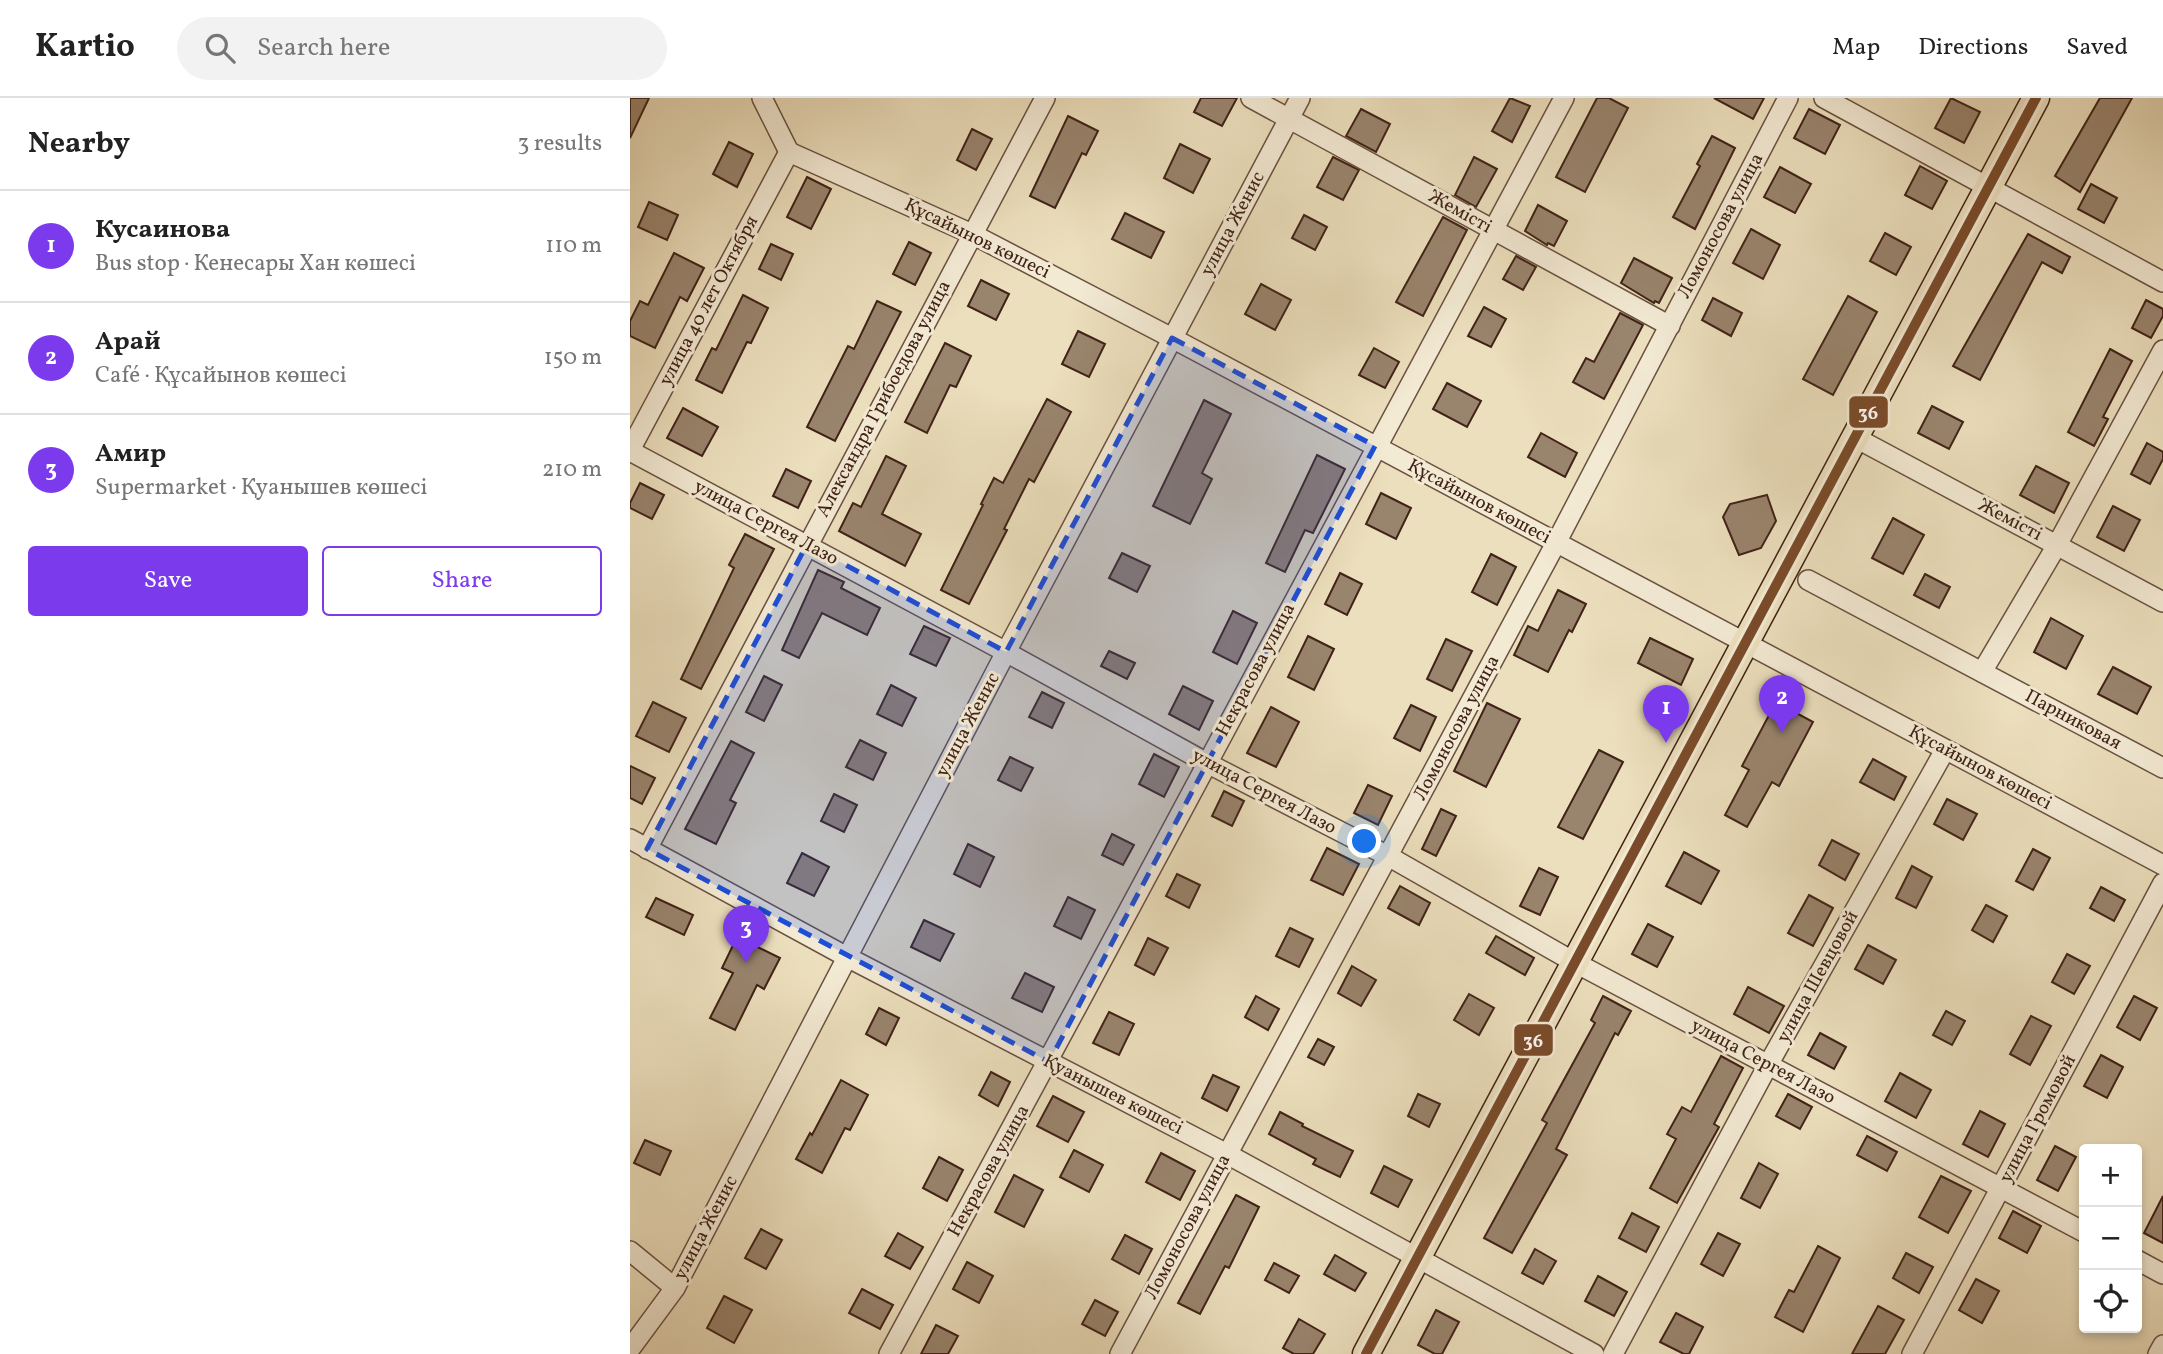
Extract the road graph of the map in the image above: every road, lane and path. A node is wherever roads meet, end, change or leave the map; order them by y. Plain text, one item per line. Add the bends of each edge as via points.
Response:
1 (762, 98) edge
2 (1045, 98) edge
3 (1251, 98) edge
4 (1300, 98) edge
5 (1564, 98) edge
6 (1788, 98) edge
7 (1824, 98) edge
8 (2036, 98) edge
9 (1289, 118) junction
10 (789, 152) junction
11 (1988, 186) junction
12 (1493, 229) junction
13 (972, 234) junction
14 (2163, 282) edge
15 (1670, 326) junction
16 (1172, 338) junction
17 (2163, 350) edge
18 (1856, 438) junction
19 (1375, 446) junction
20 (630, 450) edge
21 (1556, 543) junction
22 (807, 544) junction
23 (2057, 545) junction
24 (1808, 580) dead end
25 (2163, 601) edge
26 (1744, 643) junction
27 (1006, 652) junction
28 (1982, 672) junction
29 (1945, 750) junction
30 (1207, 763) junction
31 (2163, 768) edge
32 (639, 844) edge
33 (1388, 856) junction
34 (2163, 865) edge
35 (2163, 883) edge
36 (847, 957) junction
37 (1574, 962) junction
38 (1049, 1062) junction
39 (1768, 1065) junction
40 (1227, 1154) junction
41 (2001, 1188) junction
42 (2079, 1229) edge
43 (630, 1251) edge
44 (1417, 1258) junction
45 (2142, 1263) edge
46 (2163, 1274) edge
47 (674, 1288) junction
48 (2163, 1345) edge
49 (630, 1349) edge
50 (889, 1354) edge
51 (1120, 1354) edge
52 (1366, 1354) edge
53 (1594, 1354) edge
54 (1613, 1354) edge
55 (1912, 1354) edge
56 (2158, 1354) edge

1 - 10 street
2 - 13 street, Александра Грибоедова улица
3 - 9 street, Жемісті
4 - 9 street, улица Женис
5 - 12 street, Некрасова улица
6 - 15 street, Ломоносова улица
7 - 11 street
8 - 11 main road
9 - 12 street, Жемісті
9 - 16 street, улица Женис
10 - 13 street, Құсайынов көшесі
10 - 20 street, улица 40 лет Октября
11 - 14 street
11 - 18 main road
12 - 15 street, Жемісті
12 - 19 street, Некрасова улица
13 - 16 street, Құсайынов көшесі
13 - 22 street, Александра Грибоедова улица
15 - 21 street, Ломоносова улица
16 - 19 street, Құсайынов көшесі
16 - 27 street, улица Женис
17 - 23 street
18 - 23 street, Жемісті
18 - 26 main road
19 - 21 street, Құсайынов көшесі
19 - 30 street, Некрасова улица
20 - 22 street, улица Сергея Лазо
21 - 26 street, Құсайынов көшесі
21 - 33 street, Ломоносова улица
22 - 27 street, улица Сергея Лазо
22 - 32 street, Александра Грибоедова улица
23 - 25 street, Жемісті
23 - 28 street
24 - 28 street, Парниковая
26 - 29 street, Құсайынов көшесі
26 - 37 main road
27 - 30 street, улица Сергея Лазо
27 - 36 street, улица Женис
28 - 31 street, Парниковая
29 - 34 street, Құсайынов көшесі
29 - 39 street, улица Шевцовой
30 - 33 street, улица Сергея Лазо
30 - 38 street, Некрасова улица
32 - 36 street, Қуанышев көшесі
33 - 37 street, улица Сергея Лазо
33 - 40 street, Ломоносова улица
35 - 41 street, улица Громовой
36 - 38 street, Қуанышев көшесі
36 - 47 street, улица Женис
37 - 39 street, улица Сергея Лазо
37 - 44 main road
38 - 40 street, Қуанышев көшесі
38 - 50 street, Некрасова улица
39 - 41 street, улица Сергея Лазо
39 - 54 street, улица Шевцовой
40 - 44 street, Қуанышев көшесі
40 - 51 street, Ломоносова улица
41 - 42 street, улица Сергея Лазо
41 - 55 street, улица Громовой
43 - 47 street
44 - 52 main road
44 - 53 street, Қуанышев көшесі
45 - 46 street
47 - 49 street, улица Женис
48 - 56 street

